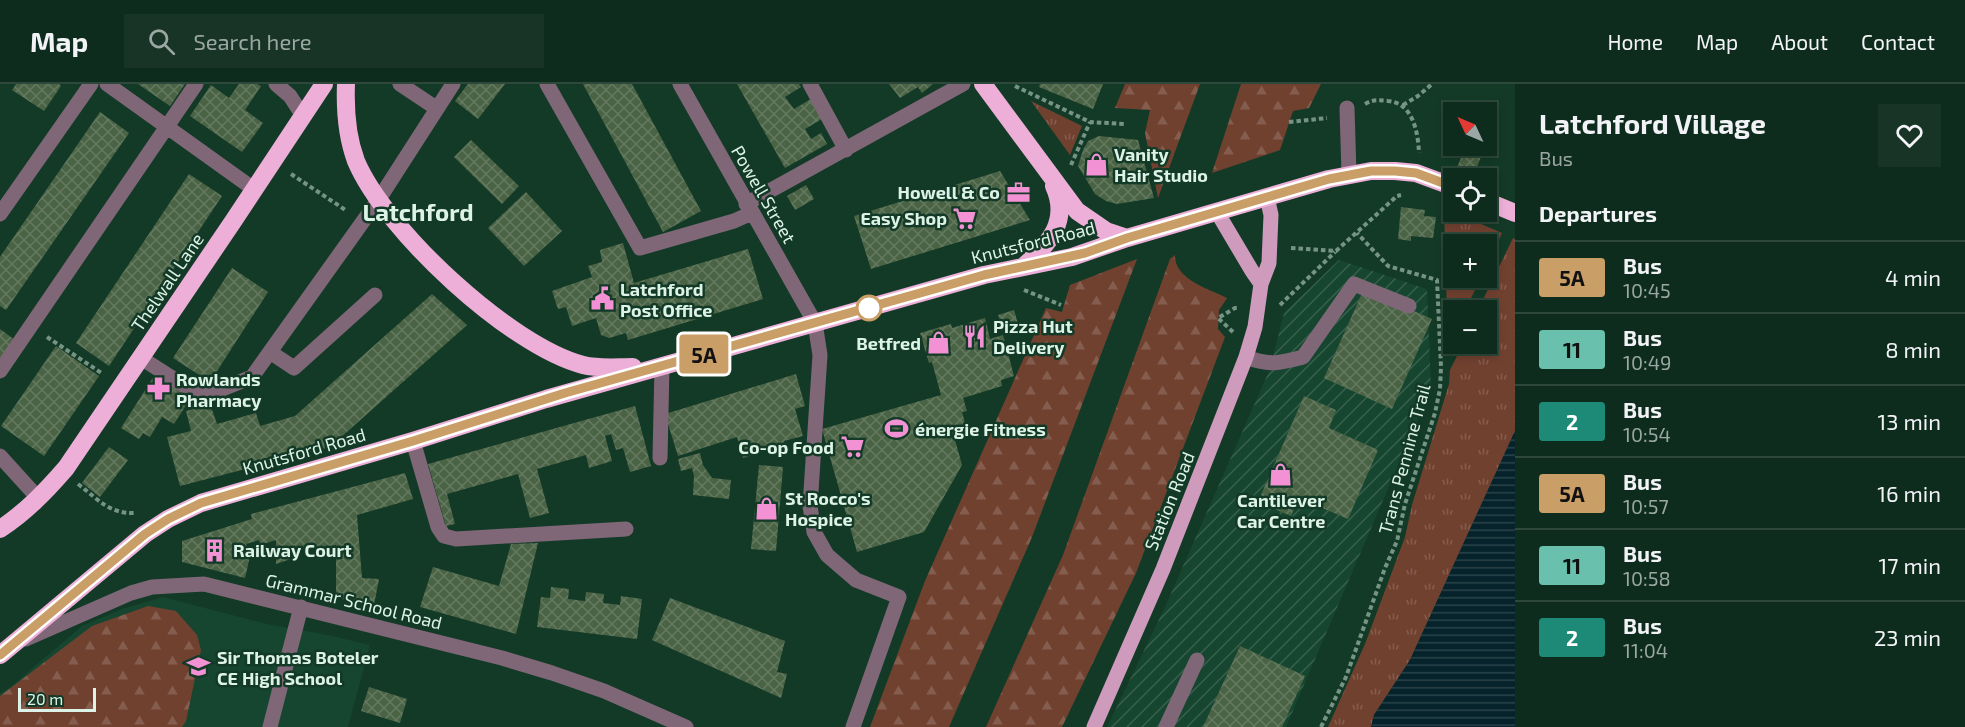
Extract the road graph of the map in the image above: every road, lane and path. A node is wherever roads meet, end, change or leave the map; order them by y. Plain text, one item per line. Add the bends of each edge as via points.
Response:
1 (91, 84) edge
2 (107, 84) edge
3 (196, 84) edge
4 (276, 84) edge
5 (324, 84) edge
6 (346, 84) edge
7 (400, 84) edge
8 (453, 84) edge
9 (547, 84) edge
10 (680, 84) edge
11 (810, 84) edge
12 (963, 84) edge
13 (983, 84) edge
14 (1432, 84) edge
15 (1015, 86) dead end
16 (1403, 105) junction
17 (436, 108) junction
18 (1347, 111) junction
19 (303, 116) junction
20 (1090, 122) junction
21 (1289, 122) dead end
22 (1125, 124) dead end
23 (167, 128) junction
24 (846, 150) junction
25 (1419, 154) dead end
26 (1070, 167) dead end
27 (290, 173) dead end
28 (1349, 175) junction
29 (1051, 178) junction
30 (1443, 183) edge
31 (255, 190) junction
32 (1405, 194) dead end
33 (1267, 197) junction
34 (379, 199) junction
35 (1497, 206) edge
36 (749, 208) junction
37 (1216, 212) junction
38 (1515, 213) edge
39 (0, 214) edge
40 (352, 215) dead end
41 (1357, 233) junction
42 (1127, 238) junction
43 (1291, 248) dead end
44 (1336, 251) junction
45 (1024, 266) junction
46 (1261, 284) junction
47 (375, 295) dead end
48 (1409, 306) dead end
49 (1243, 308) dead end
50 (1275, 309) dead end
51 (815, 323) junction
52 (32, 326) junction
53 (1236, 333) dead end
54 (270, 352) junction
55 (141, 357) junction
56 (1246, 357) junction
57 (662, 365) junction
58 (0, 371) edge
59 (121, 387) junction
60 (413, 441) junction
61 (0, 456) edge
62 (660, 458) dead end
63 (78, 484) dead end
64 (39, 499) junction
65 (146, 513) dead end
66 (0, 529) edge
67 (626, 529) dead end
68 (301, 607) junction
69 (6, 650) edge
70 (1197, 660) dead end
71 (1096, 726) edge
72 (270, 727) edge
73 (686, 727) edge
74 (853, 727) edge
75 (1166, 727) edge
76 (1321, 727) edge

1 - 39 street
2 - 23 street
3 - 23 street
4 - 19 street
5 - 19 highway, Thelwall Lane
6 - 34 highway, Knutsford Road via 348,134 356,160
7 - 17 street
8 - 17 street
9 - 36 street via 640,248 734,221
10 - 36 street, Powell Street
11 - 24 street
12 - 24 street
13 - 29 highway
14 - 16 path
15 - 20 path
16 - 18 path via 1373,99
16 - 25 path via 1418,136
17 - 34 street
18 - 21 path
18 - 28 street
19 - 31 highway, Thelwall Lane
20 - 22 path
20 - 26 path
23 - 31 street
23 - 52 street
24 - 36 street
27 - 40 path
28 - 30 highway, Knutsford Road via 1395,171 1416,173
28 - 33 highway, Knutsford Road
29 - 42 highway via 1077,211 1106,231
29 - 45 highway via 1058,194 1058,225
31 - 55 highway, Thelwall Lane
32 - 41 path via 1397,196
33 - 37 highway, Knutsford Road
33 - 46 main road, Station Road via 1271,247
34 - 54 street
34 - 57 highway, Knutsford Road via 450,279 524,339 584,365
35 - 38 highway
36 - 51 street, Powell Street
37 - 42 highway, Knutsford Road
37 - 46 main road
41 - 44 path
41 - 76 path, Trans Pennine Trail via 1388,266 1437,280 1440,389 1397,541 1346,677
42 - 45 highway, Knutsford Road via 1078,255
43 - 44 path
44 - 50 path
45 - 51 highway, Knutsford Road
46 - 56 main road, Station Road
47 - 54 street via 294,369
48 - 56 street via 1354,284 1303,357 1275,364
49 - 53 path via 1218,318
51 - 57 highway, Knutsford Road
51 - 74 street via 820,355 810,506 814,532 827,555 856,580 899,597
52 - 58 street
52 - 59 path
54 - 55 street via 252,377 202,398
55 - 59 highway, Thelwall Lane
56 - 71 main road, Station Road
57 - 60 highway, Knutsford Road
57 - 62 street
59 - 64 highway, Thelwall Lane via 66,468
60 - 67 street via 444,536 456,539
60 - 69 highway, Knutsford Road via 201,503 168,519
61 - 64 street
63 - 65 path via 111,510
64 - 66 highway
68 - 69 street, Grammar School Road via 204,584 152,586
68 - 72 street
68 - 73 street, Grammar School Road via 552,673
70 - 75 street

